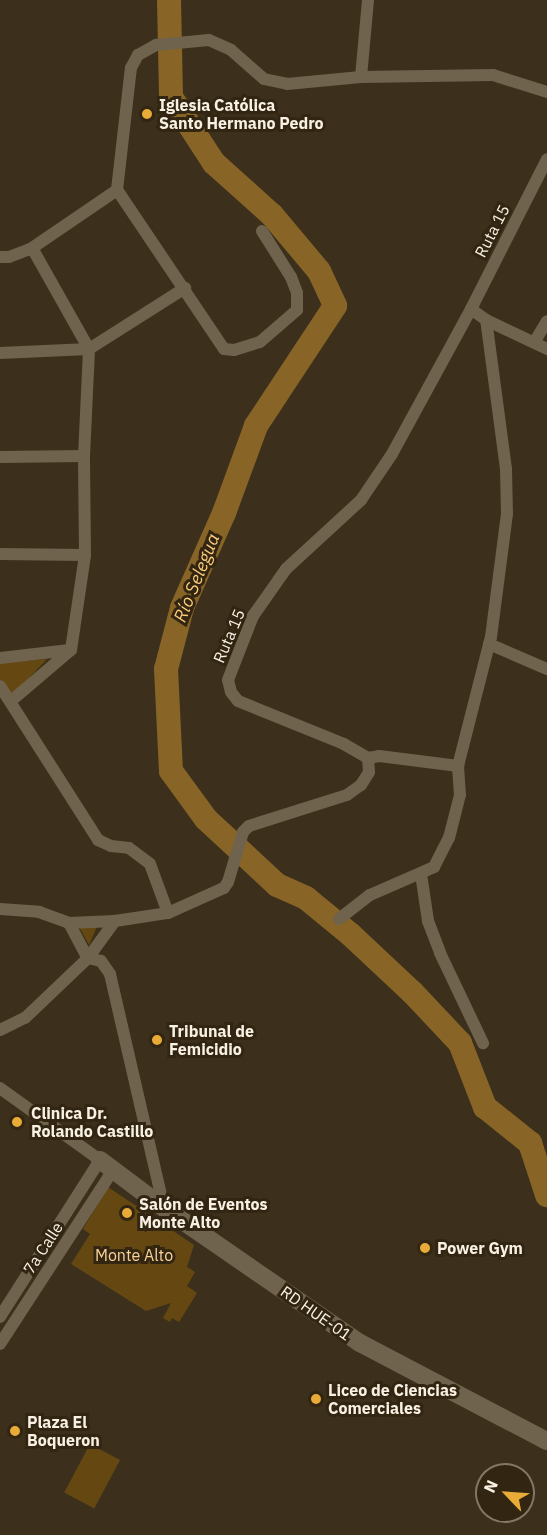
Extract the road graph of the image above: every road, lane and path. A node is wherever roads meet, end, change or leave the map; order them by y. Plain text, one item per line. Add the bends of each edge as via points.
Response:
1 (368, 0) edge
2 (361, 76) junction
3 (547, 92) edge
4 (547, 159) edge
5 (117, 190) junction
6 (262, 231) dead end
7 (32, 248) junction
8 (0, 257) edge
9 (185, 288) junction
10 (471, 309) junction
11 (486, 320) junction
12 (547, 321) edge
13 (535, 341) junction
14 (88, 349) junction
15 (547, 349) edge
16 (0, 353) edge
17 (84, 456) junction
18 (0, 457) edge
19 (0, 554) edge
20 (85, 555) junction
21 (489, 644) junction
22 (71, 650) junction
23 (0, 658) edge
24 (547, 669) edge
25 (0, 686) edge
26 (11, 701) junction
27 (368, 758) junction
28 (458, 766) junction
29 (421, 874) junction
30 (0, 909) edge
31 (168, 913) junction
32 (339, 919) dead end
33 (115, 921) junction
34 (69, 923) junction
35 (88, 958) junction
36 (0, 1030) edge
37 (483, 1043) dead end
38 (0, 1088) edge
39 (106, 1165) junction
40 (164, 1208) junction
41 (0, 1317) edge
42 (0, 1344) edge
43 (547, 1441) edge

1 - 2 street
2 - 3 street via 493,75
2 - 5 street via 287,84 264,79 231,50 209,40 156,45 138,55 131,68
4 - 10 street, Ruta 15
5 - 7 street
5 - 9 street
6 - 9 street via 291,277 297,293 297,310 260,342 224,349
7 - 8 street via 9,258
7 - 14 street
9 - 14 street
10 - 11 street
10 - 27 street, Ruta 15 via 392,454 361,500 286,570 253,616 228,680 238,701 344,744
11 - 13 street
11 - 21 street via 506,469 507,514
12 - 13 street
13 - 15 street
14 - 16 street
14 - 17 street
17 - 18 street
17 - 20 street
19 - 20 street
20 - 22 street
21 - 24 street
21 - 28 street
22 - 23 street
22 - 26 street
25 - 26 street
26 - 31 street via 98,840 129,848 150,864
27 - 28 street
27 - 31 street via 369,772 361,785 347,795 249,826 243,832 224,888
28 - 29 street via 460,795 449,838 434,867
29 - 32 street via 370,896
29 - 37 street via 428,921
30 - 34 street via 39,912
31 - 33 street
33 - 34 street
33 - 35 street
34 - 35 street
35 - 36 street via 25,1018
35 - 40 street via 101,961 110,974
38 - 39 street
39 - 40 street, RD HUE-01
39 - 41 street, 7a Calle
39 - 42 street, 7a Calle
40 - 43 street, RD HUE-01 via 360,1343

